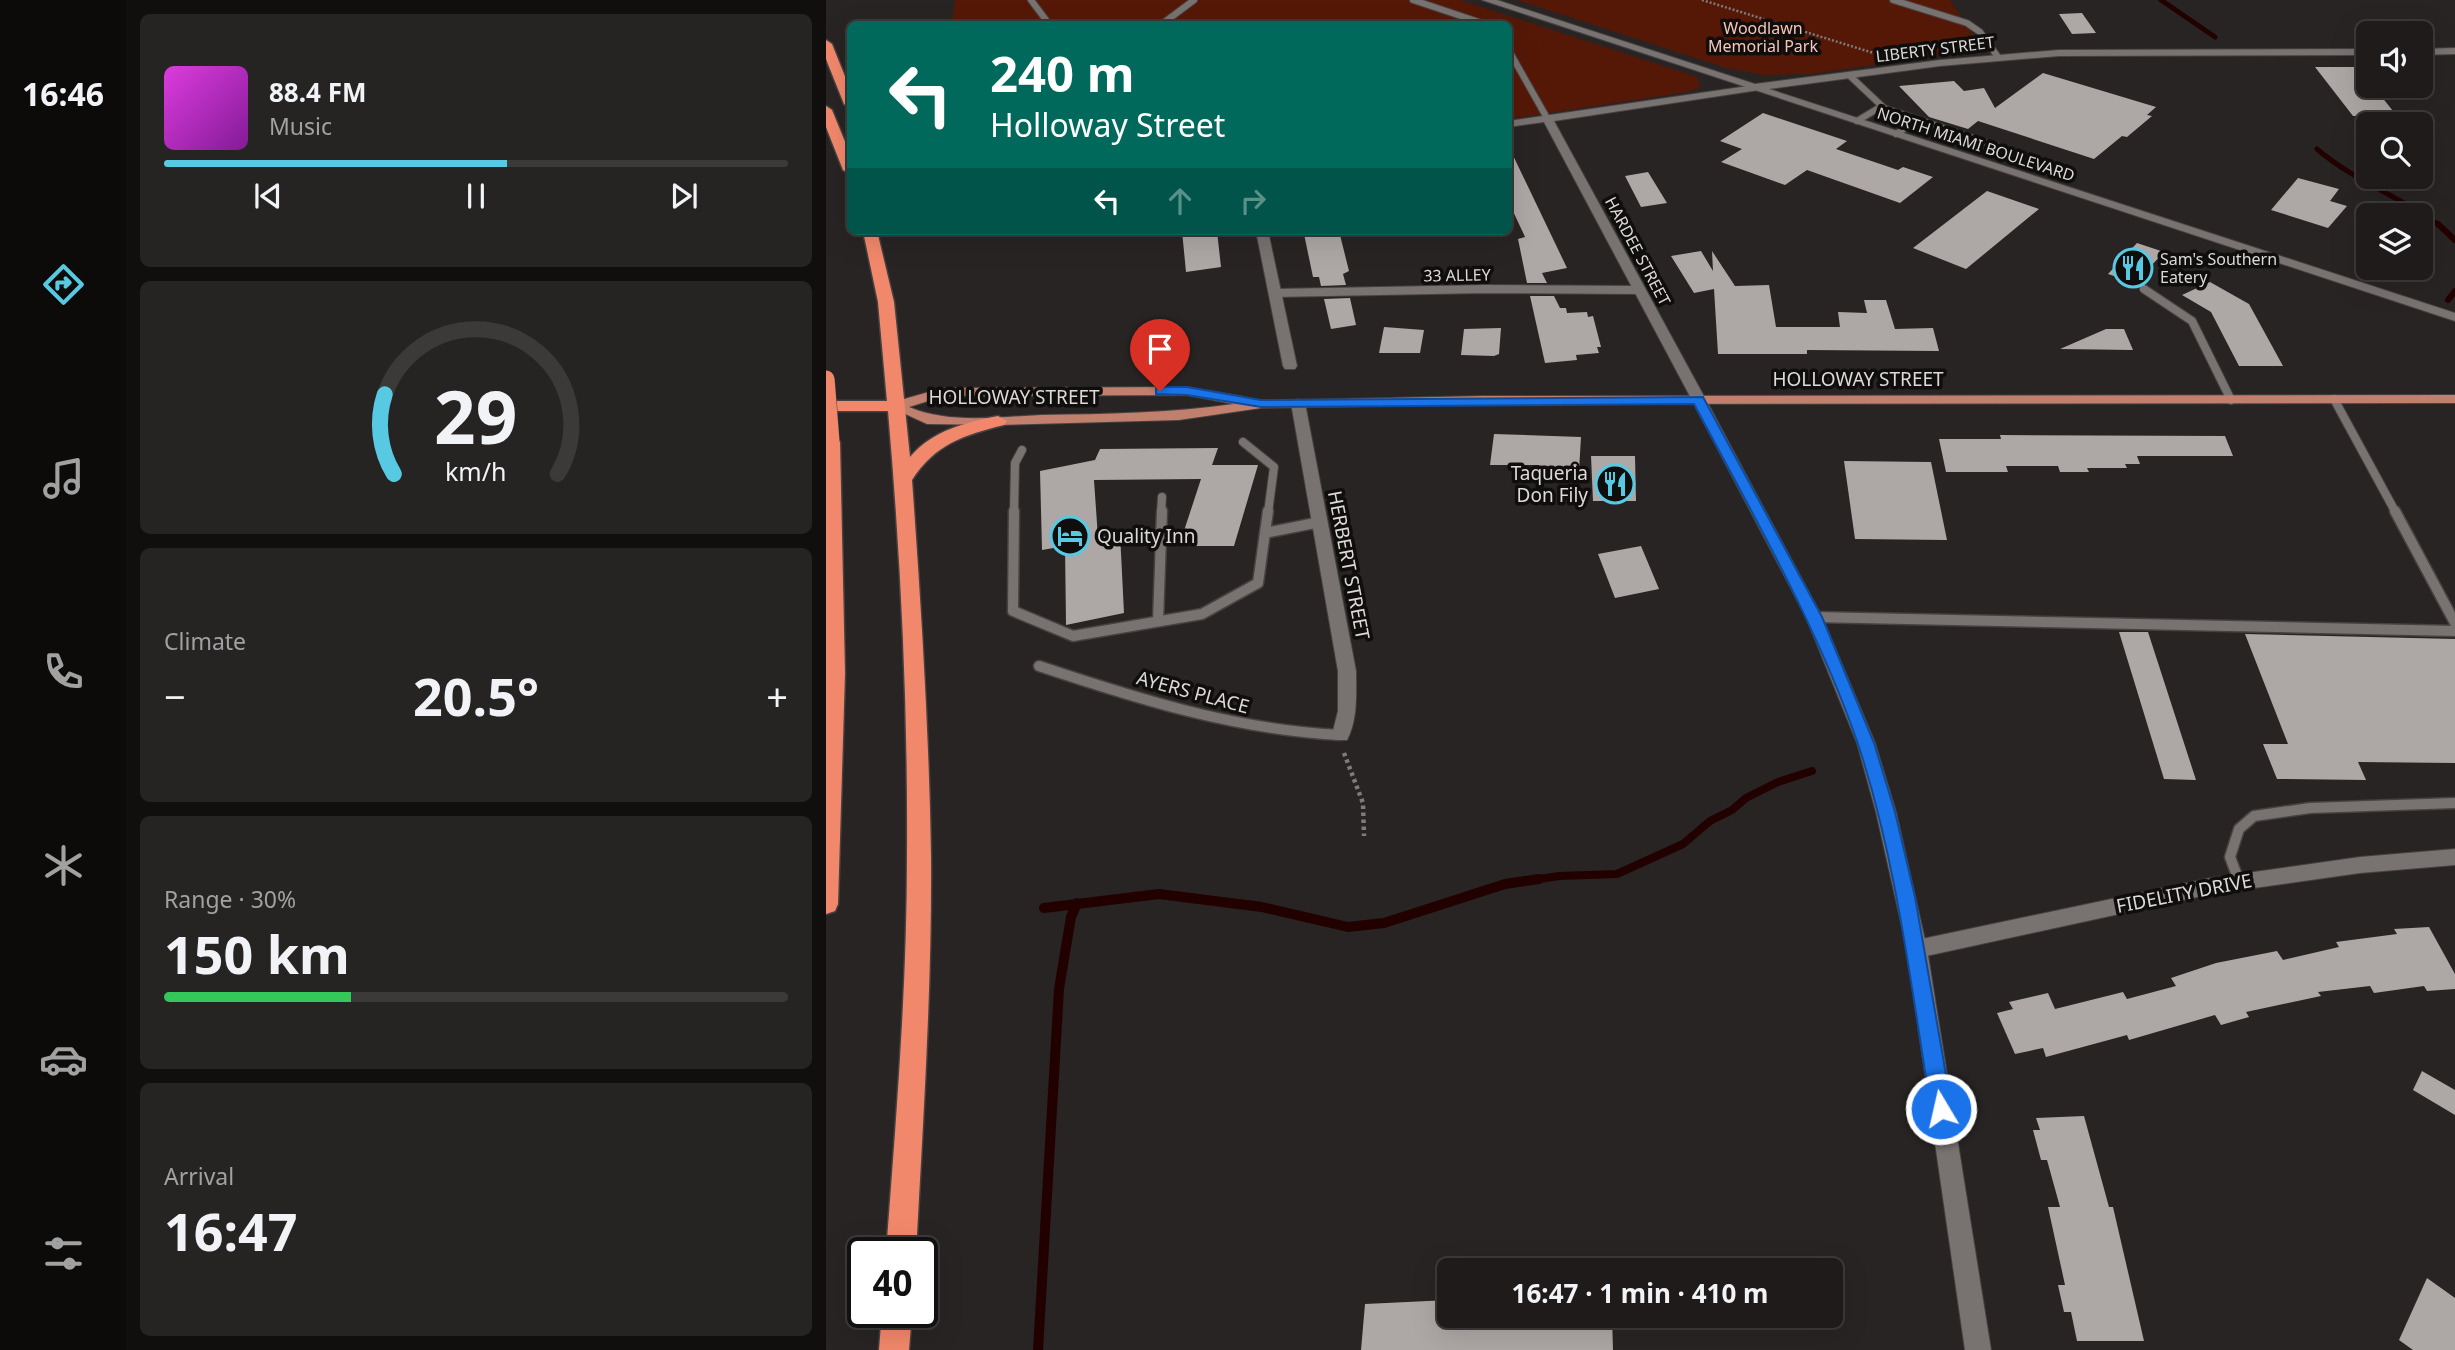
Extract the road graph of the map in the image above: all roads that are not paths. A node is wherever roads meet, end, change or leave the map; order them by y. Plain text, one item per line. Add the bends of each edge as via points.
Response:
1 (1031, 0) edge
2 (1194, 0) edge
3 (1413, 0) edge
4 (1487, 0) edge
5 (1892, 0) edge
6 (1047, 21) edge
7 (1166, 21) edge
8 (1476, 21) edge
9 (826, 44) edge
10 (2433, 51) edge
11 (2455, 51) edge
12 (2356, 52) edge
13 (1512, 56) edge
14 (1998, 57) junction
15 (1849, 75) junction
16 (1755, 88) junction
17 (847, 96) edge
18 (1882, 106) junction
19 (826, 110) edge
20 (1547, 118) junction
21 (1857, 121) junction
22 (1917, 121) junction
23 (1512, 123) edge
24 (1896, 134) junction
25 (2021, 154) dead end
26 (847, 162) edge
27 (871, 235) edge
28 (1263, 235) edge
29 (1639, 289) junction
30 (2144, 289) dead end
31 (1275, 293) junction
32 (2455, 317) edge
33 (1290, 366) dead end
34 (826, 379) edge
35 (2334, 399) junction
36 (2455, 399) edge
37 (1699, 400) junction
38 (2231, 400) junction
39 (1298, 403) junction
40 (1261, 404) junction
41 (826, 406) edge
42 (895, 406) junction
43 (998, 421) junction
44 (1243, 442) dead end
45 (1022, 450) dead end
46 (903, 480) junction
47 (1162, 497) dead end
48 (1320, 522) junction
49 (1265, 533) junction
50 (1814, 617) junction
51 (1158, 621) junction
52 (2455, 623) edge
53 (2455, 631) edge
54 (1039, 666) dead end
55 (1341, 735) joint
56 (2455, 803) edge
57 (2455, 857) edge
58 (2239, 882) junction
59 (826, 904) edge
60 (1917, 950) junction
61 (902, 1237) edge
62 (896, 1328) edge
63 (894, 1350) edge
64 (1978, 1350) edge

1 - 6 lane
2 - 7 lane
3 - 8 lane
4 - 16 street, NORTH MIAMI BOULEVARD
5 - 14 lane via 1967,23 1980,32
9 - 17 highway
10 - 11 street
12 - 14 street, LIBERTY STREET via 2096,52
13 - 20 lane
14 - 15 street, LIBERTY STREET
15 - 16 street, LIBERTY STREET
15 - 18 lane
16 - 20 street, LIBERTY STREET
16 - 21 street, NORTH MIAMI BOULEVARD
18 - 21 lane
18 - 22 lane
19 - 26 highway
20 - 23 street, LIBERTY STREET
20 - 29 street, HARDEE STREET
21 - 24 street, NORTH MIAMI BOULEVARD
22 - 24 lane
22 - 25 lane
24 - 32 street, NORTH MIAMI BOULEVARD
27 - 42 highway via 886,302
28 - 31 street
29 - 31 lane, 33 ALLEY
29 - 37 street, HARDEE STREET
30 - 38 lane via 2192,321
31 - 33 street
34 - 59 highway, bridge via 836,544 834,747
35 - 36 main road, HOLLOWAY STREET
35 - 38 main road, HOLLOWAY STREET
35 - 52 lane
37 - 38 main road, HOLLOWAY STREET
37 - 39 main road, HOLLOWAY STREET
37 - 50 street, HARDEE STREET
39 - 40 main road, HOLLOWAY STREET
39 - 48 street, HERBERT STREET
40 - 42 main road, HOLLOWAY STREET via 1187,391 957,392
40 - 43 main road, HOLLOWAY STREET via 1179,416
41 - 42 highway, HOLLOWAY STREET
42 - 43 main road, HOLLOWAY STREET via 927,420
42 - 46 highway
43 - 46 highway via 940,439 916,458
44 - 49 lane via 1274,467
45 - 51 lane via 1015,463 1013,611 1073,636
46 - 61 highway via 919,855
47 - 51 lane
48 - 49 lane
48 - 55 street, HERBERT STREET via 1347,670 1347,710
49 - 51 lane via 1258,583 1202,614
50 - 53 lane
50 - 60 street, HARDEE STREET via 1866,743
54 - 55 lane, AYERS PLACE via 1172,707 1280,733
56 - 58 lane via 2310,808 2254,816 2239,830 2230,857
57 - 58 street, FIDELITY DRIVE via 2361,864
58 - 60 street, FIDELITY DRIVE
60 - 64 street, HARDEE STREET
62 - 63 highway

